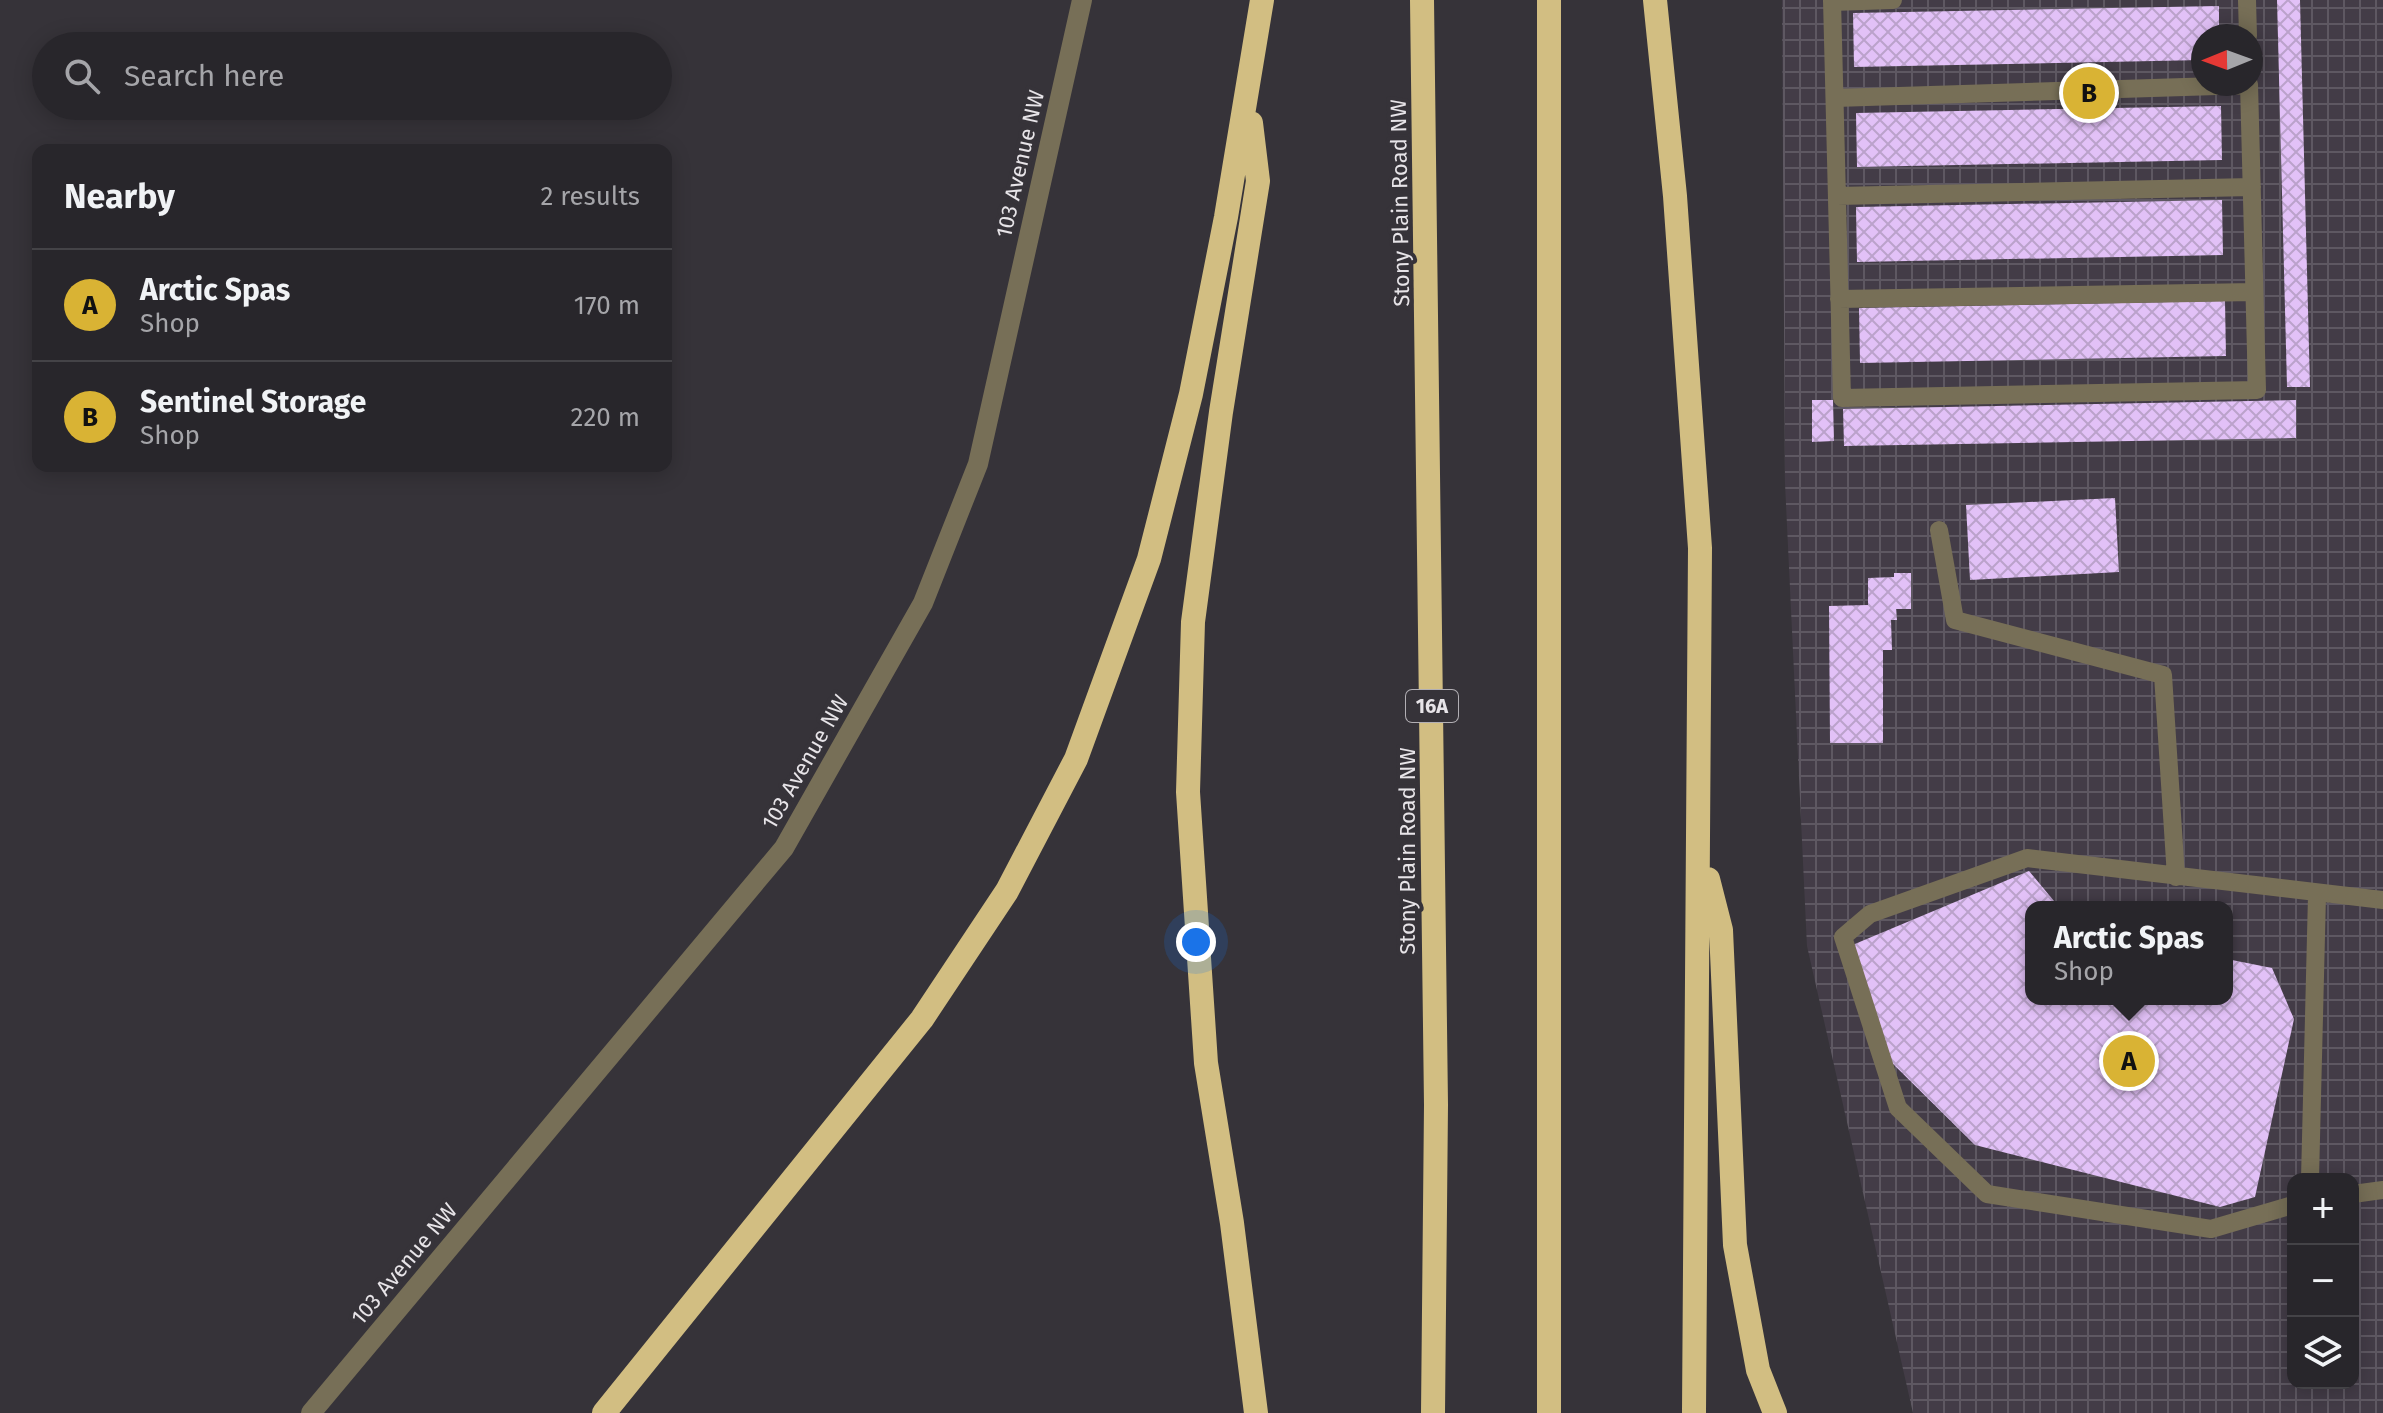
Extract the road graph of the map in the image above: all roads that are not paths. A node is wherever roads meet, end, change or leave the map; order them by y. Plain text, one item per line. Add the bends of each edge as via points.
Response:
1 (1082, 0) edge
2 (1262, 0) edge
3 (1422, 0) edge
4 (1549, 0) edge
5 (1655, 0) edge
6 (1893, 0) edge
7 (2247, 0) edge
8 (1832, 1) edge
9 (2248, 24) edge
10 (2191, 87) edge
11 (2249, 96) edge
12 (1247, 97) junction
13 (1835, 98) junction
14 (2252, 187) junction
15 (1837, 196) junction
16 (2254, 292) junction
17 (1839, 299) junction
18 (1939, 530) dead end
19 (1700, 847) junction
20 (2176, 877) junction
21 (2317, 895) junction
22 (2383, 900) edge
23 (2310, 1173) edge
24 (2383, 1190) edge
25 (2359, 1193) edge
26 (2287, 1207) edge
27 (311, 1413) edge
28 (604, 1413) edge
29 (1256, 1413) edge
30 (1433, 1413) edge
31 (1549, 1413) edge
32 (1694, 1413) edge
33 (1775, 1413) edge

1 - 27 street, 103 Avenue NW via 978,464 923,603 784,848
2 - 12 highway
3 - 30 highway, Stony Plain Road NW / 16A via 1435,1074
4 - 31 highway
5 - 19 highway via 1700,548
6 - 8 lane
7 - 9 lane
8 - 13 lane
10 - 13 lane
11 - 14 lane
12 - 28 highway via 1191,394 1149,559 1076,759 1007,891 922,1019
12 - 29 highway via 1258,181 1193,622 1188,792 1206,1063
13 - 15 lane
14 - 15 lane
14 - 16 lane
15 - 17 lane
16 - 17 lane
16 - 17 lane via 2257,390 1858,398 1842,398
18 - 20 lane via 1955,620 2163,675
19 - 32 highway
19 - 33 highway via 1721,930 1735,1245 1758,1370
20 - 21 lane
20 - 26 lane via 2027,858 1870,914 1843,937 1898,1108 1987,1194 2211,1229
21 - 22 lane
21 - 23 lane
24 - 25 lane

